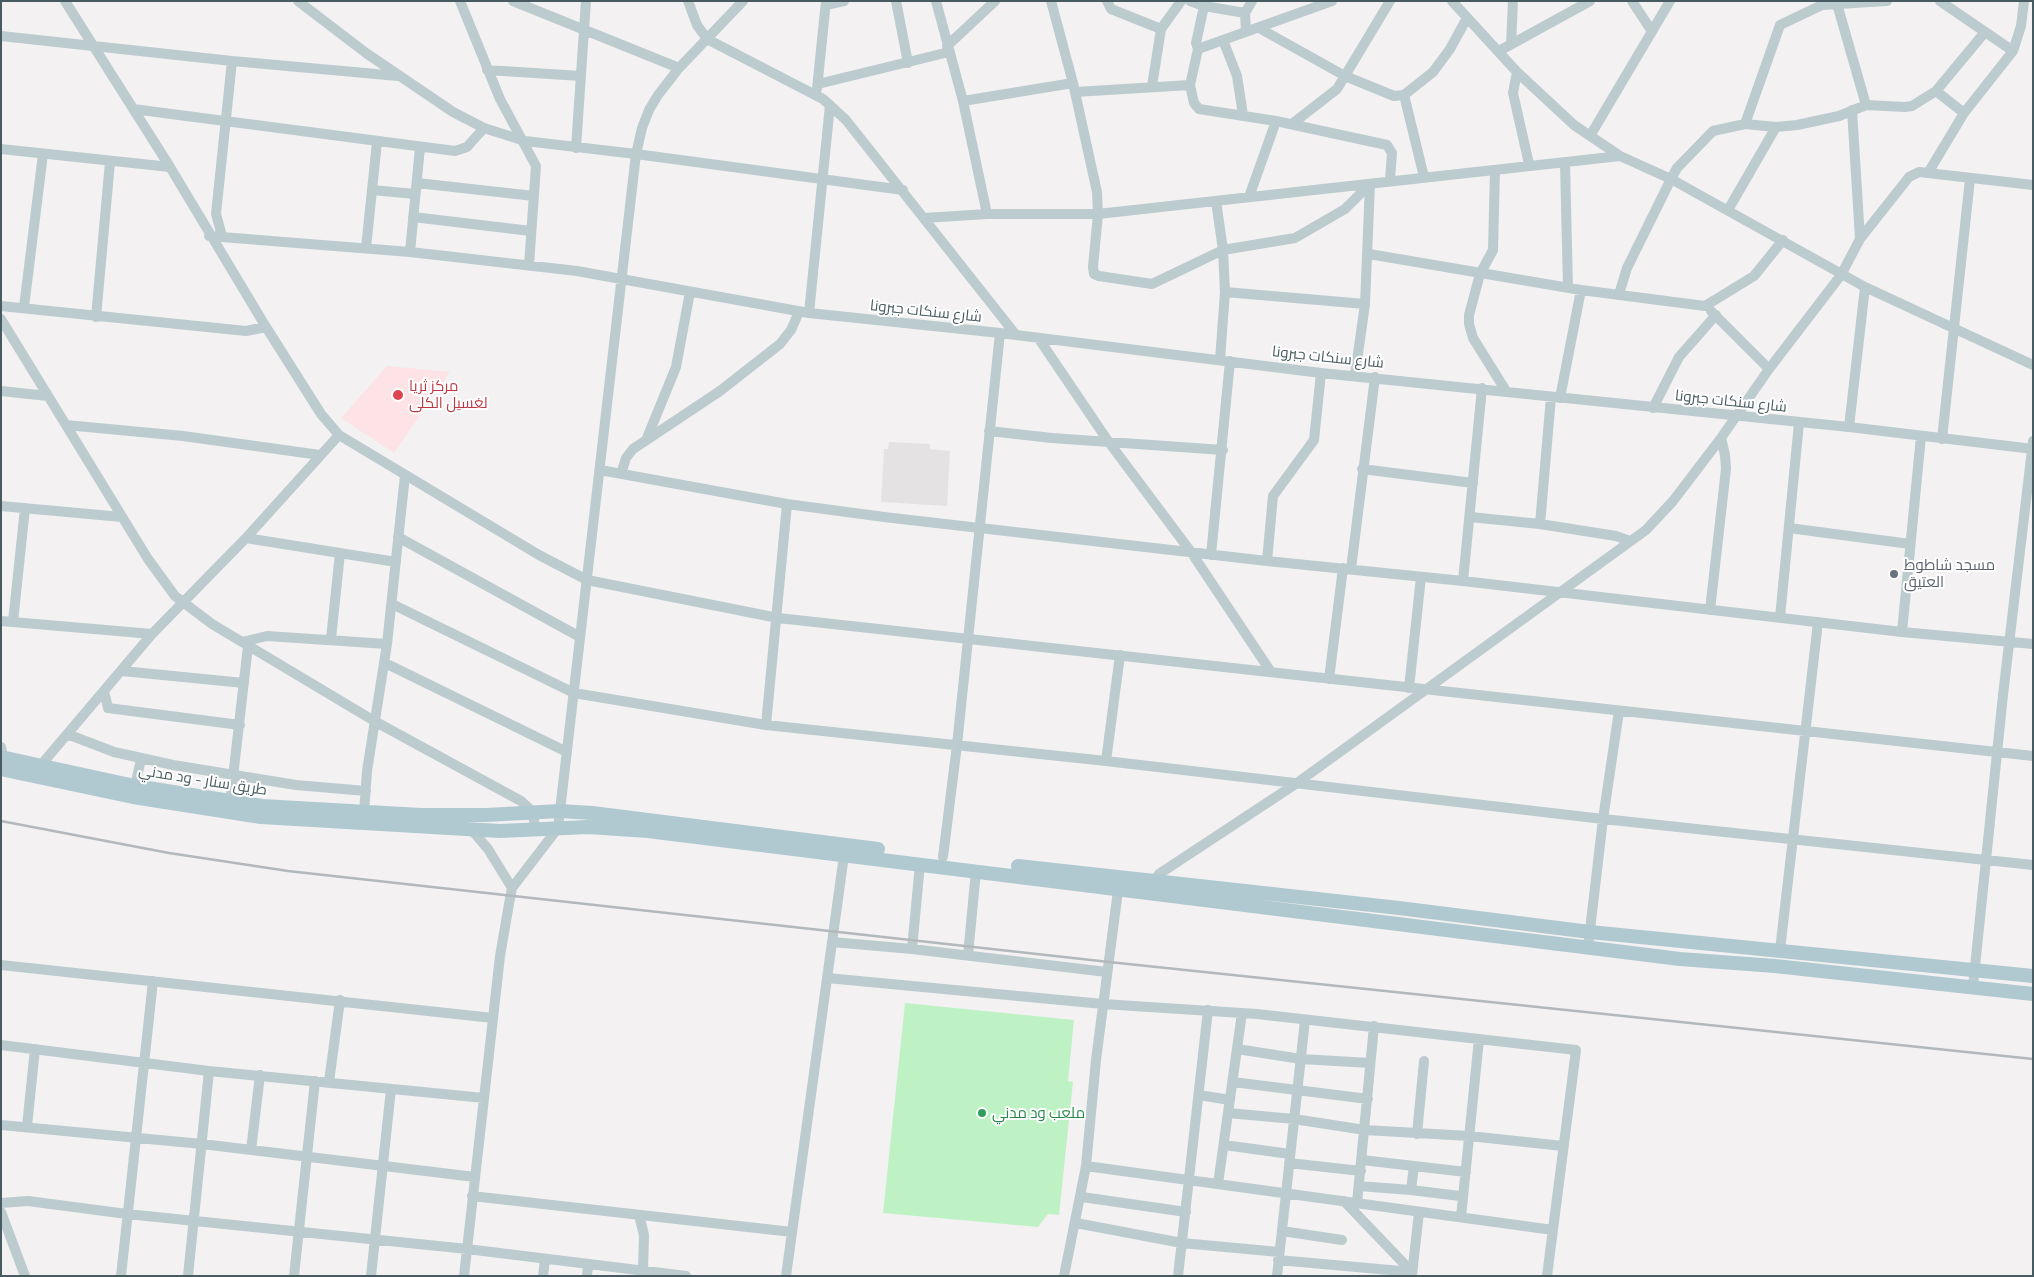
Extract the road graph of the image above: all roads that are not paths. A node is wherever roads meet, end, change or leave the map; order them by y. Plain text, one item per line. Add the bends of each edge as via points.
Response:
1 (65, 1) edge
2 (298, 1) edge
3 (460, 1) edge
4 (513, 1) edge
5 (586, 1) edge
6 (688, 1) edge
7 (743, 1) edge
8 (844, 1) edge
9 (896, 1) edge
10 (936, 1) edge
11 (995, 1) edge
12 (1051, 1) edge
13 (1107, 1) edge
14 (1181, 1) edge
15 (1190, 1) edge
16 (1252, 1) edge
17 (1332, 1) edge
18 (1390, 1) edge
19 (1452, 1) edge
20 (1513, 1) edge
21 (1590, 1) edge
22 (1632, 1) edge
23 (1670, 1) edge
24 (1887, 1) edge
25 (1940, 1) edge
26 (2024, 1) edge
27 (826, 3) edge
28 (1822, 3) edge
29 (1837, 4) junction
30 (1204, 6) junction
31 (1245, 13) junction
32 (1467, 18) junction
33 (1258, 28) junction
34 (1161, 29) junction
35 (584, 30) junction
36 (1651, 30) junction
37 (1246, 32) junction
38 (1985, 32) junction
39 (1, 36) edge
40 (707, 40) junction
41 (1223, 40) junction
42 (1511, 44) junction
43 (96, 46) junction
44 (948, 49) junction
45 (1198, 49) junction
46 (1499, 51) junction
47 (2013, 51) junction
48 (232, 62) junction
49 (908, 63) junction
50 (679, 68) junction
51 (487, 70) junction
52 (1517, 72) junction
53 (399, 76) junction
54 (581, 76) junction
55 (1345, 76) junction
56 (818, 84) junction
57 (1190, 85) junction
58 (1152, 86) junction
59 (1074, 88) junction
60 (1936, 91) junction
61 (816, 95) junction
62 (1404, 95) junction
63 (963, 100) junction
64 (830, 105) junction
65 (1866, 105) junction
66 (133, 109) junction
67 (1852, 110) junction
68 (1964, 113) junction
69 (1244, 115) junction
70 (226, 120) junction
71 (1276, 121) junction
72 (1292, 124) junction
73 (1745, 124) junction
74 (1776, 127) junction
75 (484, 128) junction
76 (1590, 136) junction
77 (525, 141) junction
78 (377, 142) junction
79 (420, 147) junction
80 (576, 148) junction
81 (1, 149) edge
82 (42, 154) junction
83 (636, 154) junction
84 (1620, 156) junction
85 (110, 162) junction
86 (1565, 163) junction
87 (1528, 164) junction
88 (170, 167) junction
89 (1494, 170) junction
90 (1928, 173) junction
91 (1424, 177) junction
92 (1671, 179) junction
93 (1970, 179) junction
94 (1390, 180) junction
95 (821, 181) junction
96 (417, 183) junction
97 (1370, 184) junction
98 (2033, 185) edge
99 (372, 190) junction
100 (903, 190) junction
101 (416, 194) junction
102 (534, 196) junction
103 (1249, 197) junction
104 (1216, 201) junction
105 (1728, 210) junction
106 (987, 214) junction
107 (1098, 214) junction
108 (413, 217) junction
109 (924, 218) junction
110 (531, 231) junction
111 (209, 236) junction
112 (222, 236) junction
113 (1860, 239) junction
114 (1783, 240) junction
115 (366, 248) junction
116 (1223, 250) junction
117 (410, 252) junction
118 (1368, 254) junction
119 (529, 265) junction
120 (1480, 274) junction
121 (1841, 275) junction
122 (623, 278) junction
123 (1568, 288) junction
124 (1865, 288) junction
125 (1582, 290) junction
126 (690, 292) junction
127 (1224, 292) junction
128 (1619, 294) junction
129 (1365, 304) junction
130 (1, 306) edge
131 (1705, 306) junction
132 (24, 307) junction
133 (804, 312) junction
134 (1716, 315) junction
135 (96, 317) junction
136 (1, 319) edge
137 (266, 327) junction
138 (1953, 328) junction
139 (1000, 333) junction
140 (1016, 336) junction
141 (1039, 339) junction
142 (1225, 361) junction
143 (2033, 365) edge
144 (1769, 369) junction
145 (1321, 373) junction
146 (1355, 375) junction
147 (1375, 377) junction
148 (1482, 388) junction
149 (1, 391) edge
150 (1506, 391) junction
151 (48, 396) junction
152 (1556, 398) junction
153 (1653, 408) junction
154 (1734, 417) junction
155 (1799, 423) junction
156 (66, 425) junction
157 (1849, 427) junction
158 (989, 431) junction
159 (339, 435) junction
160 (1921, 436) junction
161 (1721, 438) junction
162 (646, 439) junction
163 (1942, 439) junction
164 (1108, 441) junction
165 (2032, 446) edge
166 (1223, 450) junction
167 (320, 455) junction
168 (1362, 469) junction
169 (600, 470) junction
170 (621, 474) junction
171 (405, 476) junction
172 (1473, 483) junction
173 (787, 504) junction
174 (1, 506) edge
175 (25, 508) junction
176 (122, 517) junction
177 (1470, 517) junction
178 (1540, 524) junction
179 (979, 526) junction
180 (1789, 528) junction
181 (398, 537) junction
182 (246, 538) junction
183 (1630, 541) junction
184 (1910, 544) junction
185 (1191, 552) junction
186 (340, 554) junction
187 (1211, 555) junction
188 (1268, 561) junction
189 (396, 562) junction
190 (1347, 568) junction
191 (1421, 577) junction
192 (587, 580) junction
193 (1463, 581) junction
194 (1558, 594) junction
195 (182, 603) junction
196 (392, 604) junction
197 (1710, 610) junction
198 (1780, 617) junction
199 (778, 618) junction
200 (1, 621) edge
201 (14, 622) junction
202 (1818, 622) junction
203 (1902, 632) junction
204 (152, 634) junction
205 (580, 637) junction
206 (969, 638) junction
207 (331, 639) junction
208 (2010, 642) junction
209 (245, 644) junction
210 (387, 644) junction
211 (2033, 644) edge
212 (1120, 655) junction
213 (385, 663) junction
214 (122, 671) junction
215 (1271, 672) junction
216 (1329, 679) junction
217 (244, 683) junction
218 (1409, 688) junction
219 (1425, 690) junction
220 (104, 691) junction
221 (574, 692) junction
222 (1619, 711) junction
223 (376, 722) junction
224 (240, 725) junction
225 (766, 725) junction
226 (1806, 732) junction
227 (67, 734) junction
228 (957, 746) junction
229 (567, 752) junction
230 (1997, 752) junction
231 (2033, 756) edge
232 (2, 758) edge
233 (141, 759) junction
234 (1106, 761) junction
235 (41, 765) junction
236 (234, 774) junction
237 (1297, 783) junction
238 (135, 786) junction
239 (366, 791) junction
240 (230, 803) junction
241 (560, 811) junction
242 (533, 812) junction
243 (364, 813) junction
244 (403, 819) junction
245 (1603, 819) junction
246 (558, 828) junction
247 (471, 829) junction
248 (535, 830) junction
249 (1794, 839) junction
250 (844, 849) junction
251 (943, 857) junction
252 (1986, 860) junction
253 (920, 864) junction
254 (2033, 865) edge
255 (976, 871) junction
256 (1119, 883) junction
257 (512, 888) junction
258 (1150, 888) junction
259 (1590, 932) junction
260 (832, 942) junction
261 (1588, 947) junction
262 (912, 949) junction
263 (1780, 950) junction
264 (968, 956) junction
265 (1, 965) edge
266 (1974, 969) junction
267 (1107, 972) junction
268 (2033, 976) edge
269 (827, 978) junction
270 (153, 981) junction
271 (1973, 986) junction
272 (2033, 994) edge
273 (340, 1000) junction
274 (1103, 1004) junction
275 (1208, 1010) junction
276 (1242, 1013) junction
277 (493, 1018) junction
278 (1305, 1020) junction
279 (1374, 1026) junction
280 (1479, 1039) junction
281 (1, 1045) edge
282 (35, 1049) junction
283 (1237, 1049) junction
284 (1300, 1059) junction
285 (1424, 1061) dead end
286 (144, 1062) junction
287 (1370, 1063) junction
288 (209, 1070) junction
289 (260, 1075) junction
290 (315, 1081) junction
291 (329, 1082) junction
292 (1233, 1082) junction
293 (392, 1089) junction
294 (1297, 1091) junction
295 (1199, 1095) junction
296 (484, 1098) junction
297 (1368, 1098) junction
298 (1230, 1100) junction
299 (1228, 1113) junction
300 (1294, 1119) junction
301 (1, 1125) edge
302 (27, 1126) junction
303 (1365, 1130) junction
304 (1418, 1134) junction
305 (1470, 1136) junction
306 (134, 1138) junction
307 (202, 1144) junction
308 (1224, 1145) junction
309 (1563, 1146) junction
310 (252, 1150) junction
311 (308, 1156) junction
312 (1290, 1158) junction
313 (1362, 1160) junction
314 (382, 1165) junction
315 (1086, 1166) junction
316 (1414, 1166) junction
317 (1361, 1171) junction
318 (1466, 1172) junction
319 (475, 1177) junction
320 (1190, 1180) junction
321 (1218, 1184) junction
322 (1359, 1186) junction
323 (1411, 1190) junction
324 (1286, 1194) junction
325 (472, 1196) junction
326 (1460, 1196) dead end
327 (1082, 1197) junction
328 (1344, 1201) junction
329 (1357, 1202) junction
330 (1, 1203) edge
331 (1, 1212) edge
332 (1186, 1212) junction
333 (1419, 1212) junction
334 (127, 1214) junction
335 (639, 1215) junction
336 (1462, 1217) junction
337 (194, 1221) junction
338 (1076, 1223) junction
339 (1552, 1230) junction
340 (1282, 1231) junction
341 (299, 1232) junction
342 (792, 1232) junction
343 (1342, 1240) dead end
344 (375, 1241) junction
345 (1182, 1243) junction
346 (467, 1249) junction
347 (1279, 1256) junction
348 (545, 1259) junction
349 (588, 1265) junction
350 (643, 1271) junction
351 (1412, 1274) edge
352 (672, 1275) edge
353 (25, 1276) edge
354 (121, 1276) edge
355 (188, 1276) edge
356 (294, 1276) edge
357 (371, 1276) edge
358 (464, 1276) edge
359 (543, 1276) edge
360 (587, 1276) edge
361 (686, 1276) edge
362 (786, 1276) edge
363 (1064, 1276) edge
364 (1178, 1276) edge
365 (1277, 1276) edge
366 (1547, 1276) edge

1 - 43 street
2 - 53 street
3 - 51 street
4 - 35 street
5 - 35 street
6 - 40 street
7 - 40 street
8 - 27 street
9 - 49 street
10 - 44 street
11 - 44 street
12 - 59 street
13 - 34 street via 1111,9
14 - 34 street
15 - 30 street
16 - 31 street
17 - 33 street
18 - 55 street
19 - 32 street
20 - 42 street
21 - 42 street
22 - 36 street
23 - 36 street
24 - 29 street
25 - 38 street
26 - 47 street
27 - 56 street
28 - 29 street
28 - 73 street via 1780,25
29 - 65 street
30 - 31 street
30 - 45 street via 1196,43
31 - 37 street
32 - 46 street
32 - 62 street via 1439,65
33 - 37 street
33 - 55 street
34 - 58 street
35 - 50 street
35 - 54 street
36 - 76 street
37 - 41 street
38 - 47 street
38 - 60 street
39 - 43 street
40 - 50 street
40 - 61 street
41 - 45 street
41 - 69 street via 1238,76
42 - 46 street
43 - 48 street
43 - 66 street
44 - 49 street
44 - 63 street
45 - 57 street
46 - 52 street
47 - 68 street
48 - 53 street
48 - 70 street
49 - 56 street
50 - 83 street via 648,110
51 - 54 street
51 - 77 street via 507,113
52 - 76 street
52 - 87 street via 1513,94
53 - 75 street
54 - 80 street
55 - 62 street via 1386,94
55 - 72 street via 1337,90
56 - 61 street
57 - 58 street
57 - 69 street via 1194,103 1199,109
58 - 59 street
59 - 63 street
59 - 107 street via 1097,192
60 - 65 street via 1912,106
60 - 68 street
61 - 64 street
62 - 91 street
63 - 106 street
64 - 95 street
64 - 100 street
65 - 67 street
66 - 70 street
66 - 88 street
67 - 74 street via 1818,122
67 - 113 street
68 - 90 street
69 - 71 street
70 - 78 street
70 - 112 street via 216,214
71 - 72 street
71 - 103 street
72 - 94 street via 1387,145 1392,152
73 - 74 street
73 - 92 street via 1719,129 1706,136
74 - 105 street
75 - 77 street
75 - 79 street via 462,150
76 - 84 street
77 - 80 street
77 - 102 street via 536,166
78 - 79 street
78 - 99 street
79 - 96 street
80 - 83 street
81 - 82 street
82 - 85 street
82 - 132 street
83 - 95 street
83 - 122 street
84 - 86 street
84 - 92 street
85 - 88 street
85 - 135 street
86 - 87 street
86 - 123 street
87 - 89 street
88 - 111 street
89 - 91 street
89 - 120 street via 1495,239
90 - 93 street
90 - 113 street via 1919,172 1909,177
91 - 94 street
92 - 105 street
92 - 128 street via 1626,268
93 - 98 street
93 - 138 street
94 - 97 street
95 - 100 street
95 - 133 street
96 - 101 street
96 - 102 street
97 - 103 street
97 - 116 street via 1345,209 1295,238
97 - 118 street
99 - 101 street
99 - 115 street
100 - 109 street
101 - 108 street
102 - 110 street
103 - 104 street
104 - 107 street
104 - 116 street
105 - 114 street
106 - 107 street
106 - 109 street
107 - 116 street via 1093,267 1094,274 1099,276 1152,284
108 - 110 street
108 - 117 street
109 - 140 street
110 - 119 street
111 - 112 street, شارع سنكات جبرونا
111 - 137 street
112 - 115 street, شارع سنكات جبرونا
113 - 121 street
114 - 121 street
114 - 131 street via 1754,276
115 - 117 street, شارع سنكات جبرونا
116 - 127 street
117 - 119 street, شارع سنكات جبرونا
118 - 120 street
118 - 129 street
119 - 122 street, شارع سنكات جبرونا
120 - 123 street
120 - 150 street via 1469,324 1473,338
121 - 124 street
121 - 144 street
122 - 126 street, شارع سنكات جبرونا
122 - 169 street
123 - 125 street
124 - 138 street
124 - 157 street
125 - 128 street
125 - 152 street
126 - 133 street, شارع سنكات جبرونا
126 - 162 street via 676,367
127 - 129 street
127 - 142 street
128 - 131 street
129 - 146 street
130 - 132 street
131 - 134 street
132 - 135 street
133 - 139 street, شارع سنكات جبرونا
133 - 162 street via 780,344 720,391
134 - 144 street
134 - 153 street via 1679,357
135 - 137 street via 246,331
136 - 151 street
137 - 159 street via 321,414
138 - 143 street
138 - 163 street
139 - 140 street, شارع سنكات جبرونا
139 - 158 street
140 - 141 street, شارع سنكات جبرونا
141 - 142 street, شارع سنكات جبرونا
141 - 164 street
142 - 145 street, شارع سنكات جبرونا
142 - 166 street
144 - 154 street
145 - 146 street, شارع سنكات جبرونا
145 - 188 street via 1314,440 1273,496
146 - 147 street, شارع سنكات جبرونا
147 - 148 street, شارع سنكات جبرونا
147 - 168 street
148 - 150 street, شارع سنكات جبرونا
148 - 172 street
149 - 151 street
150 - 152 street, شارع سنكات جبرونا
151 - 156 street
152 - 153 street, شارع سنكات جبرونا
152 - 178 street
153 - 154 street, شارع سنكات جبرونا
154 - 155 street, شارع سنكات جبرونا
154 - 161 street
155 - 157 street, شارع سنكات جبرونا
155 - 180 street
156 - 167 street via 183,436
156 - 176 street
157 - 160 street, شارع سنكات جبرونا
158 - 164 street
158 - 179 street
159 - 167 street
159 - 171 street
160 - 163 street, شارع سنكات جبرونا
160 - 184 street
161 - 183 street via 1673,501 1646,530
161 - 197 street via 1726,470
162 - 170 street via 629,453
163 - 165 street, شارع سنكات جبرونا
164 - 166 street
164 - 185 street
165 - 208 street
166 - 187 street
167 - 182 street
168 - 172 street
168 - 190 street
169 - 170 street
169 - 192 street
170 - 173 street
171 - 181 street
171 - 192 street
172 - 177 street
173 - 179 street
173 - 199 street
174 - 175 street
175 - 176 street
175 - 201 street
176 - 195 street via 153,566
177 - 178 street
177 - 193 street
178 - 183 street
179 - 185 street
179 - 206 street
180 - 184 street
180 - 198 street
181 - 189 street
181 - 205 street
182 - 186 street
182 - 195 street
183 - 194 street
184 - 203 street
185 - 187 street
185 - 215 street
186 - 189 street
186 - 207 street
187 - 188 street
188 - 190 street
189 - 196 street
190 - 191 street
190 - 216 street
191 - 193 street
191 - 218 street
192 - 199 street
192 - 205 street
193 - 194 street
194 - 197 street
194 - 219 street
195 - 204 street
195 - 209 street
196 - 210 street
196 - 221 street
197 - 198 street
198 - 202 street
199 - 206 street
199 - 225 street
200 - 201 street
201 - 204 street
202 - 203 street
202 - 226 street
203 - 208 street
204 - 214 street
205 - 221 street
206 - 212 street
206 - 228 street
207 - 209 street via 267,636
207 - 210 street
208 - 211 street
208 - 230 street
209 - 217 street
209 - 223 street
210 - 213 street
212 - 215 street
212 - 234 street
213 - 223 street
213 - 229 street
214 - 217 street
214 - 220 street
215 - 216 street
216 - 218 street
217 - 224 street
218 - 219 street
219 - 222 street
219 - 237 street
220 - 224 street via 108,708
220 - 227 street
221 - 225 street
221 - 229 street
222 - 226 street
222 - 245 street
223 - 239 street
223 - 242 street via 508,792
224 - 236 street
225 - 228 street
226 - 230 street
226 - 249 street
227 - 233 street
227 - 235 street
228 - 234 street
228 - 251 street
229 - 241 street
230 - 231 street
230 - 252 street
232 - 235 main road, طريق سنار - ود مدني
232 - 244 main road, طريق سنار - ود مدني via 124,795 237,814 296,820
233 - 236 street
233 - 238 street
234 - 237 street
235 - 238 main road, طريق سنار - ود مدني
236 - 239 street via 296,785
236 - 240 street
237 - 245 street
237 - 258 street via 1159,874
238 - 240 main road, طريق سنار - ود مدني
239 - 243 street
240 - 243 main road, طريق سنار - ود مدني
241 - 242 main road
241 - 246 street
241 - 250 main road
242 - 244 main road
242 - 248 street
243 - 244 main road, طريق سنار - ود مدني
244 - 247 main road
245 - 249 street
245 - 259 street
246 - 248 main road
246 - 250 main road via 588,826
246 - 257 street
247 - 248 main road
247 - 257 street via 488,849
249 - 252 street
249 - 263 street
250 - 251 main road
250 - 253 main road
250 - 260 street
251 - 256 main road
252 - 254 street
252 - 266 street
253 - 255 main road
253 - 262 street
255 - 256 main road
255 - 264 street
256 - 258 main road
256 - 267 street
257 - 277 street via 502,937
258 - 259 main road via 1398,908
258 - 261 main road
259 - 261 street
259 - 263 main road
260 - 262 street
260 - 269 street
261 - 271 main road via 1680,959
262 - 264 street
263 - 266 main road
264 - 267 street
265 - 270 street
266 - 268 main road
266 - 271 street
267 - 274 street
269 - 274 street
269 - 342 street
270 - 273 street
270 - 286 street
271 - 272 main road
273 - 277 street
273 - 291 street
274 - 275 street
274 - 315 street
275 - 276 street
275 - 295 street
276 - 278 street
276 - 283 street
277 - 296 street
278 - 279 street
278 - 284 street
279 - 280 street
279 - 287 street
280 - 305 street
280 - 309 street via 1576,1050
281 - 282 street
282 - 286 street
282 - 302 street
283 - 284 street
283 - 292 street
284 - 287 street
284 - 294 street
285 - 304 street
286 - 288 street
286 - 306 street
287 - 297 street
288 - 289 street
288 - 307 street
289 - 290 street
289 - 310 street
290 - 291 street
290 - 311 street
291 - 293 street
292 - 294 street
292 - 298 street
293 - 296 street
293 - 314 street
294 - 297 street
294 - 300 street
295 - 298 street
295 - 320 street
296 - 319 street
297 - 303 street
298 - 299 street
299 - 300 street
299 - 308 street
300 - 303 street
300 - 312 street
301 - 302 street
302 - 306 street
303 - 304 street
303 - 313 street
304 - 305 street
305 - 309 street
305 - 318 street
306 - 307 street
306 - 334 street
307 - 310 street
307 - 337 street
308 - 312 street
308 - 321 street
309 - 339 street
310 - 311 street
311 - 314 street
311 - 341 street
312 - 317 street
312 - 324 street
313 - 316 street
313 - 317 street
314 - 319 street
314 - 344 street
315 - 320 street
315 - 327 street
316 - 318 street
316 - 323 street
317 - 322 street
318 - 336 street
319 - 325 street
320 - 321 street
320 - 332 street
321 - 324 street
322 - 323 street
322 - 329 street
323 - 326 street
324 - 328 street
324 - 340 street
325 - 335 street
325 - 346 street
327 - 332 street
327 - 338 street
328 - 329 street
328 - 351 street
329 - 333 street
330 - 334 street via 28,1200
331 - 353 street
332 - 345 street
333 - 336 street
333 - 351 street
334 - 337 street
334 - 354 street
335 - 342 street
335 - 350 street via 644,1235
336 - 339 street
337 - 341 street
337 - 355 street
338 - 345 street
338 - 363 street
339 - 366 street
340 - 343 street
340 - 347 street
341 - 344 street
341 - 356 street
342 - 362 street
344 - 346 street
344 - 357 street
345 - 347 street
345 - 364 street
346 - 348 street
346 - 358 street
347 - 351 street
347 - 365 street
348 - 349 street
348 - 359 street
349 - 350 street
349 - 360 street
350 - 352 street
352 - 361 street

